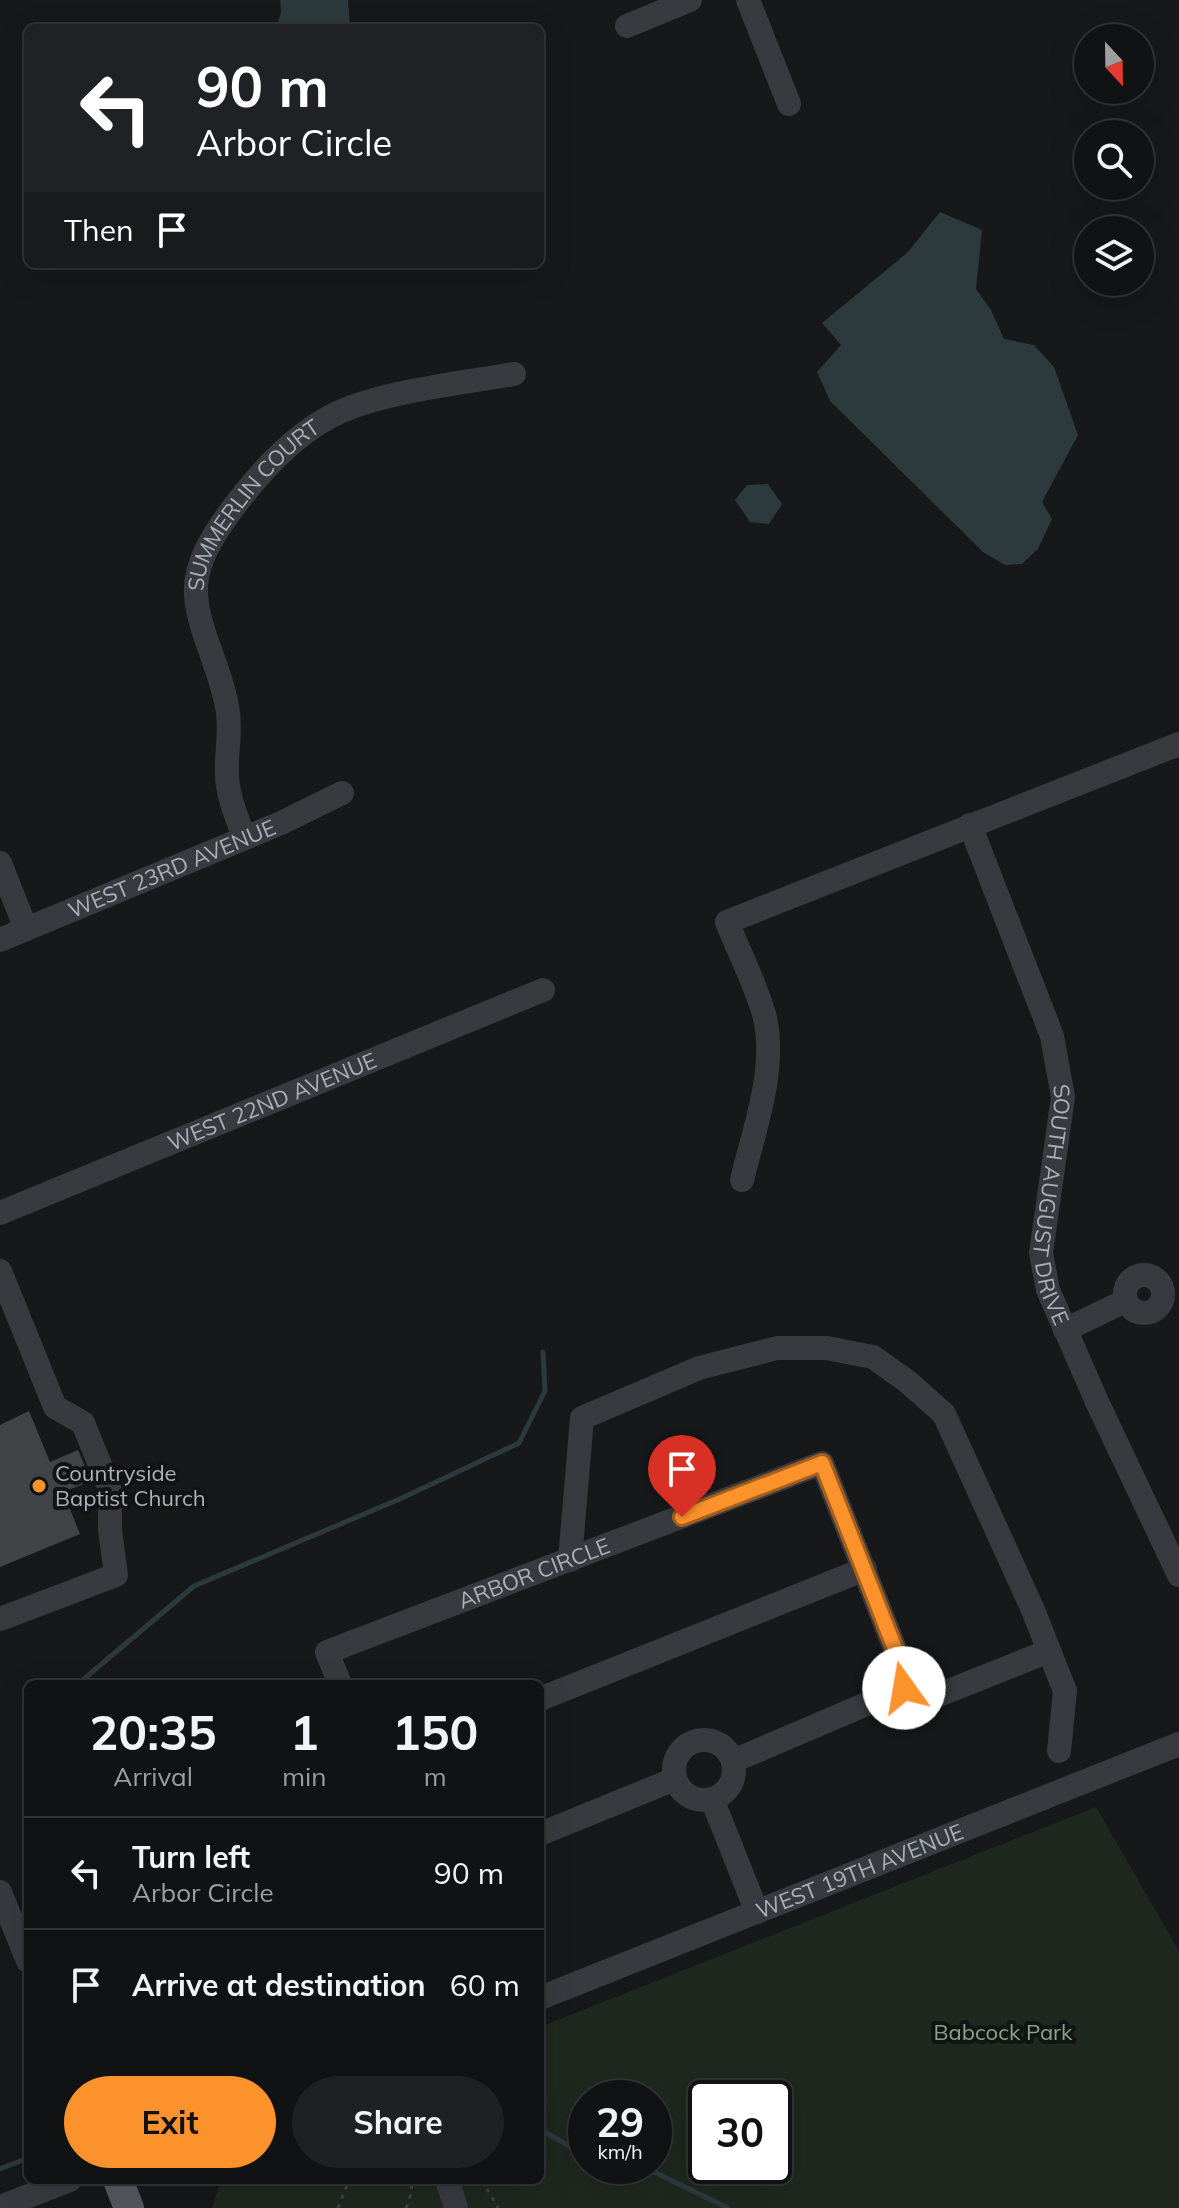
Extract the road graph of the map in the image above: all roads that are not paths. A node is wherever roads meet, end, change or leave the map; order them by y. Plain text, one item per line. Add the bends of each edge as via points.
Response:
1 (690, 0) edge
2 (748, 0) edge
3 (627, 26) dead end
4 (789, 104) dead end
5 (514, 374) dead end
6 (1179, 744) edge
7 (342, 793) dead end
8 (970, 825) junction
9 (244, 838) junction
10 (0, 863) edge
11 (26, 929) junction
12 (0, 940) edge
13 (543, 990) dead end
14 (742, 1180) dead end
15 (0, 1213) edge
16 (0, 1271) edge
17 (1125, 1301) dead end
18 (1065, 1330) junction
19 (570, 1560) junction
20 (1177, 1567) edge
21 (865, 1569) junction
22 (0, 1619) edge
23 (1049, 1651) junction
24 (338, 1680) edge
25 (904, 1688) junction
26 (544, 1697) edge
27 (1179, 1744) edge
28 (1059, 1751) dead end
29 (733, 1761) junction
30 (675, 1779) junction
31 (712, 1799) junction
32 (544, 1832) edge
33 (0, 1892) edge
34 (757, 1912) junction
35 (24, 1951) edge
36 (544, 1996) edge
37 (60, 2184) edge
38 (120, 2184) edge
39 (448, 2184) edge
40 (0, 2207) edge
41 (129, 2208) edge
42 (456, 2208) edge

1 - 3 street
2 - 4 street
5 - 9 street, SUMMERLIN COURT via 386,399 322,421 268,467 213,535 199,566 196,595 221,674 229,741 227,775
6 - 8 street
7 - 9 street, WEST 23RD AVENUE
8 - 14 street via 727,922 764,1014 768,1046
8 - 18 street, SOUTH AUGUST DRIVE via 1052,1036 1063,1097 1041,1253 1048,1290
9 - 11 street, WEST 23RD AVENUE
10 - 11 street
11 - 12 street, WEST 23RD AVENUE
13 - 15 street, WEST 22ND AVENUE
16 - 22 street via 55,1407 83,1423 110,1489 116,1575
17 - 18 street
18 - 20 street, SOUTH AUGUST DRIVE
19 - 21 street, ARBOR CIRCLE via 822,1463
19 - 23 street via 582,1418 699,1368 777,1348 827,1348 873,1357 944,1414
19 - 24 street, ARBOR CIRCLE via 327,1652
21 - 25 street, ARBOR CIRCLE via 899,1659
21 - 26 street
23 - 25 street via 926,1700
23 - 28 street via 1065,1691
25 - 29 street
27 - 34 street, WEST 19TH AVENUE
29 - 30 street via 713,1741 695,1741 679,1752
29 - 31 street via 733,1780
30 - 31 street via 693,1799
30 - 32 street
31 - 34 street
33 - 35 street
34 - 36 street, WEST 19TH AVENUE
37 - 40 street
38 - 41 main road
39 - 42 street

